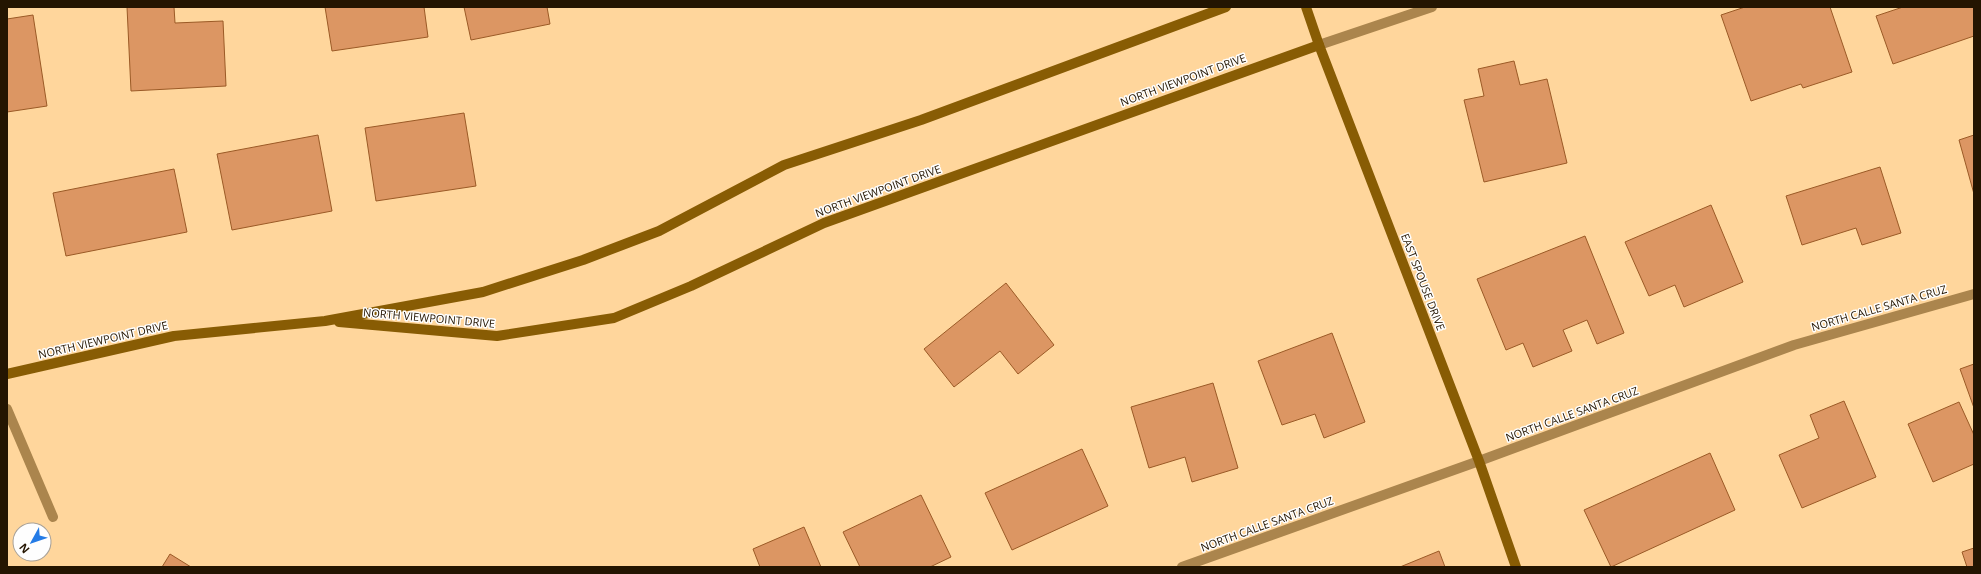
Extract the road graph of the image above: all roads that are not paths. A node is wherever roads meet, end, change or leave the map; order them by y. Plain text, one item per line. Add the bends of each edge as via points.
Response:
1 (1226, 7) edge
2 (1306, 7) edge
3 (1432, 7) edge
4 (1319, 45) junction
5 (1974, 294) edge
6 (325, 321) junction
7 (7, 374) edge
8 (7, 409) edge
9 (1480, 462) junction
10 (53, 517) dead end
11 (1182, 567) edge
12 (1516, 567) edge

1 - 6 main road, NORTH VIEWPOINT DRIVE via 921,120 784,165 659,231 583,260 483,292
2 - 4 main road, EAST SPOUSE DRIVE
3 - 4 street, NORTH VIEWPOINT DRIVE
4 - 6 main road, NORTH VIEWPOINT DRIVE via 824,223 691,286 614,318 497,336
4 - 9 main road, EAST SPOUSE DRIVE
5 - 9 street, NORTH CALLE SANTA CRUZ via 1794,345
6 - 7 main road, NORTH VIEWPOINT DRIVE via 174,336
8 - 10 street
9 - 11 street, NORTH CALLE SANTA CRUZ
9 - 12 main road, EAST SPOUSE DRIVE

